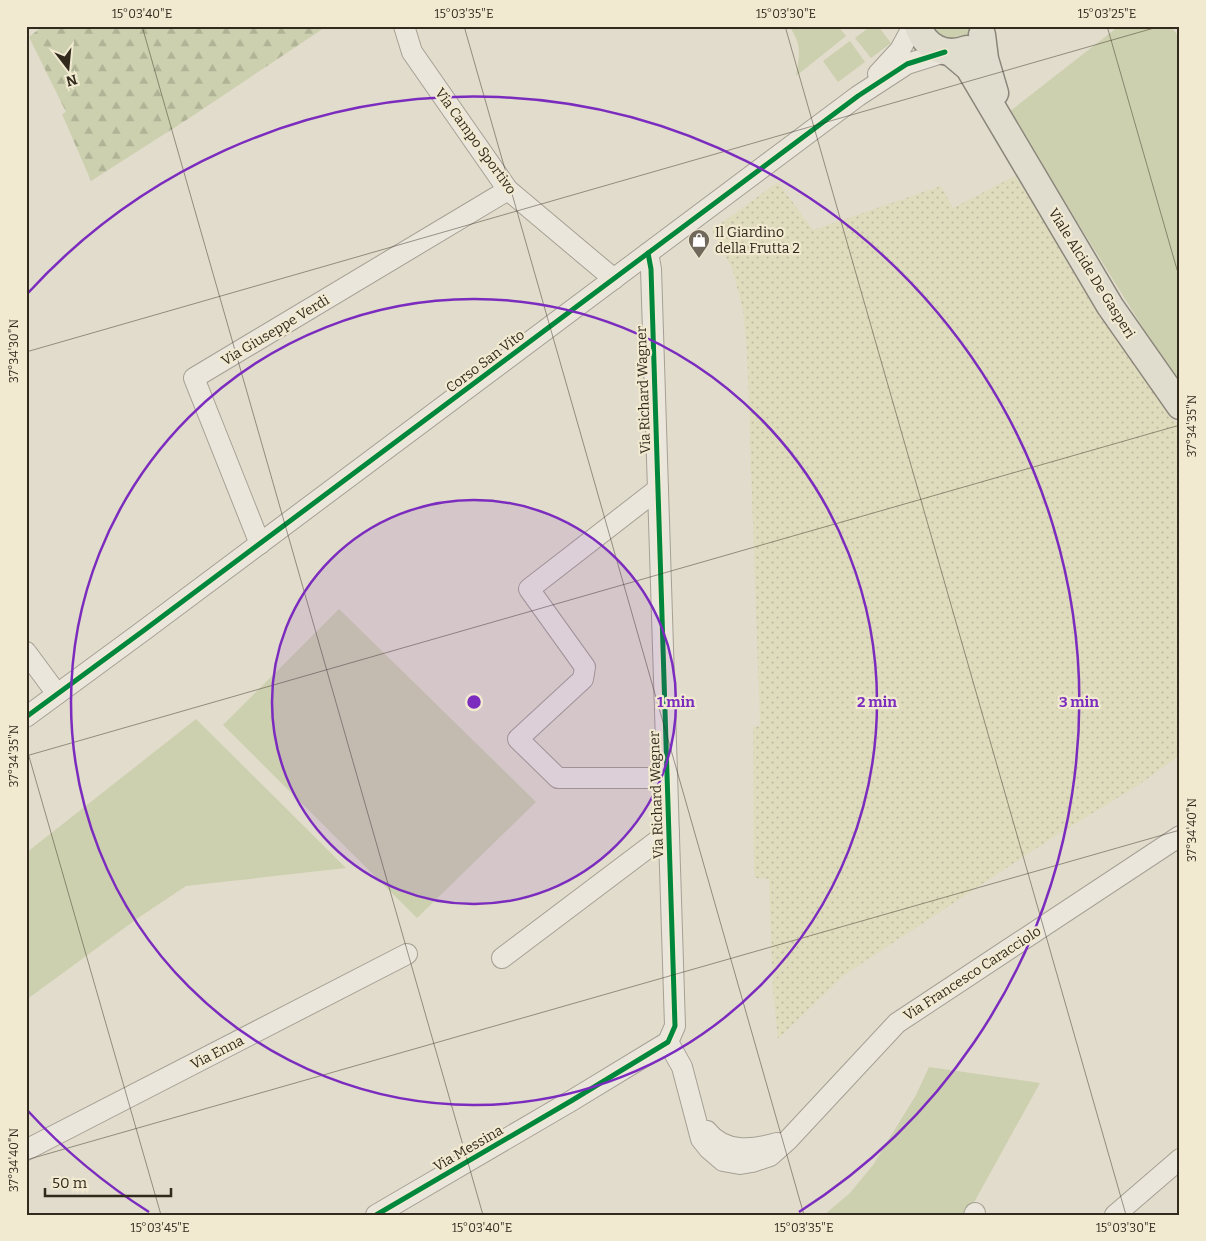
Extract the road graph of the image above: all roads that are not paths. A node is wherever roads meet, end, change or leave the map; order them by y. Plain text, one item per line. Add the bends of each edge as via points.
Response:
1 (404, 26) edge
2 (913, 26) edge
3 (918, 26) edge
4 (984, 31) edge
5 (948, 52) junction
6 (858, 96) junction
7 (1010, 136) junction
8 (508, 190) junction
9 (648, 253) junction
10 (614, 278) junction
11 (1180, 406) edge
12 (658, 489) junction
13 (260, 544) junction
14 (26, 652) edge
15 (58, 694) junction
16 (26, 717) edge
17 (667, 778) junction
18 (669, 832) junction
19 (1180, 836) edge
20 (407, 954) dead end
21 (502, 958) dead end
22 (668, 1042) junction
23 (26, 1150) edge
24 (1180, 1160) edge
25 (376, 1215) edge
26 (1115, 1215) edge

1 - 8 street, Via Campo Sportivo via 412,52
2 - 6 street via 900,50
3 - 5 main road via 930,45
4 - 5 main road via 971,47
4 - 7 main road via 985,59
5 - 6 street via 907,64
5 - 7 main road via 969,68
6 - 9 street, Corso San Vito
7 - 11 main road, Viale Alcide De Gasperi via 1110,306
8 - 10 street, Via Campo Sportivo
8 - 13 street, Via Giuseppe Verdi via 194,378
9 - 10 street, Corso San Vito
9 - 12 street, Via Richard Wagner
10 - 13 street, Corso San Vito
12 - 17 street, Via Richard Wagner
12 - 17 street via 529,589 585,667 583,679 518,739 558,778
13 - 15 street, Corso San Vito
14 - 15 street
15 - 16 street, Corso San Vito
17 - 18 street, Via Richard Wagner
18 - 21 street
18 - 22 street, Via Richard Wagner via 675,1026
19 - 22 street, Via Francesco Caracciolo via 897,1023 770,1156 740,1164 723,1161 709,1149 701,1138 682,1067
20 - 23 street, Via Enna
22 - 25 street, Via Messina
24 - 26 street

